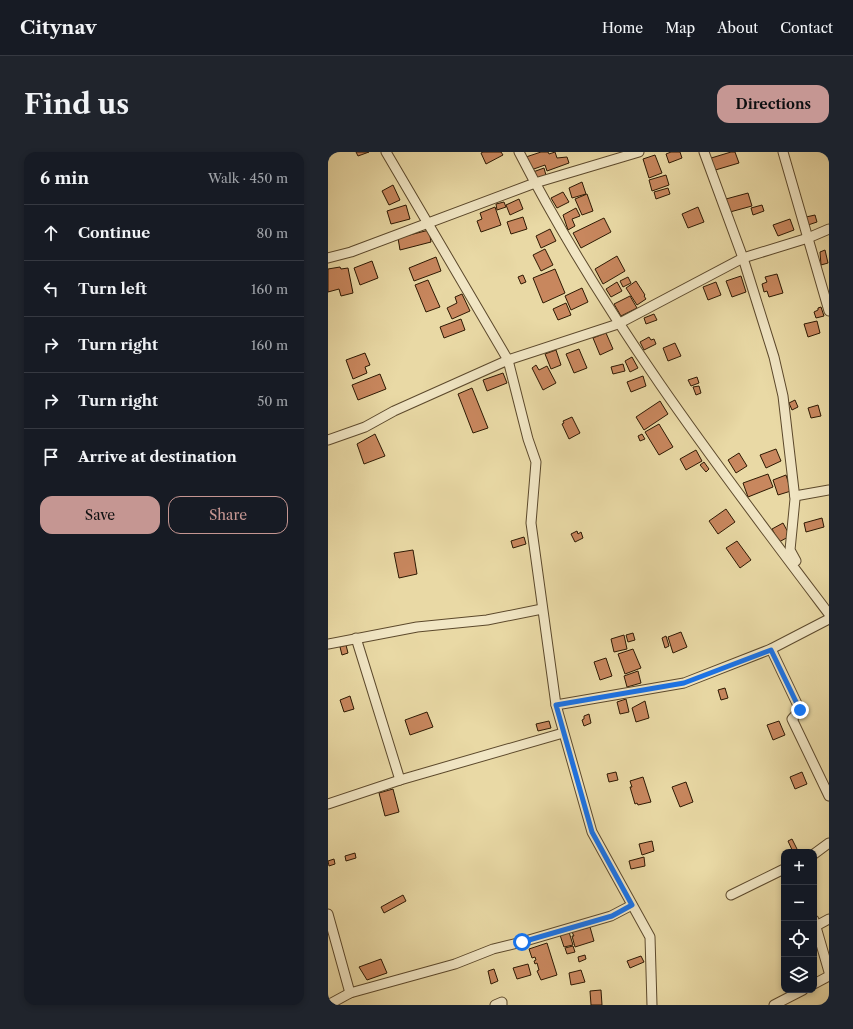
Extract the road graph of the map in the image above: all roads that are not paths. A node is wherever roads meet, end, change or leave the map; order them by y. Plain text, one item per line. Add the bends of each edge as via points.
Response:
1 (386, 152) edge
2 (519, 152) edge
3 (639, 152) edge
4 (704, 152) edge
5 (783, 152) edge
6 (535, 183) junction
7 (427, 224) junction
8 (829, 229) edge
9 (808, 238) junction
10 (328, 258) edge
11 (743, 258) junction
12 (829, 311) edge
13 (618, 324) junction
14 (508, 360) junction
15 (328, 440) edge
16 (829, 490) edge
17 (795, 496) junction
18 (810, 589) junction
19 (542, 609) junction
20 (829, 614) edge
21 (829, 619) edge
22 (356, 638) junction
23 (328, 644) edge
24 (771, 650) junction
25 (556, 705) junction
26 (563, 733) junction
27 (400, 780) junction
28 (829, 796) edge
29 (328, 804) edge
30 (829, 843) edge
31 (817, 852) edge
32 (781, 870) edge
33 (731, 895) dead end
34 (632, 905) junction
35 (328, 914) edge
36 (829, 919) edge
37 (817, 922) edge
38 (817, 930) edge
39 (829, 972) edge
40 (829, 976) edge
41 (817, 982) edge
42 (797, 993) edge
43 (350, 994) junction
44 (328, 1005) edge
45 (495, 1005) edge
46 (502, 1005) edge
47 (652, 1005) edge
48 (774, 1005) edge

1 - 7 street
2 - 6 street
3 - 6 street
4 - 11 street
5 - 9 street
6 - 7 street
6 - 13 street
7 - 10 street
7 - 14 street
8 - 9 street
9 - 11 street
9 - 12 street
11 - 13 street
11 - 17 street via 774,356 783,396
13 - 14 street
13 - 18 street via 669,399
14 - 15 street via 394,411 364,428
14 - 19 street via 536,462 531,523
16 - 17 street
17 - 18 street via 790,550
18 - 20 street
19 - 22 street via 487,620 417,627
19 - 25 street
21 - 24 street
22 - 23 street
22 - 27 street
24 - 25 street via 684,683
24 - 28 street via 800,710 792,719
25 - 26 street
26 - 27 street
26 - 34 street via 592,832
27 - 29 street
30 - 31 street
32 - 33 street
34 - 43 street via 612,916 493,948 455,964
34 - 47 street via 650,937
35 - 43 street
36 - 37 street
38 - 39 street
40 - 41 street
42 - 48 street
43 - 44 street
45 - 46 street via 502,1002

